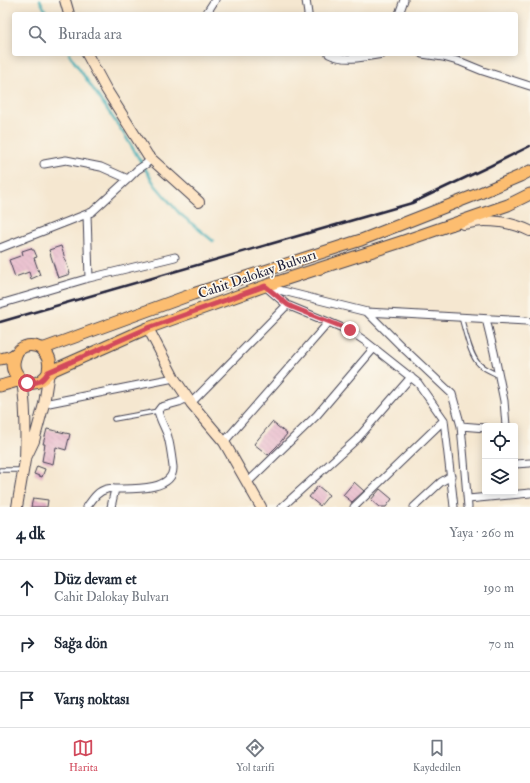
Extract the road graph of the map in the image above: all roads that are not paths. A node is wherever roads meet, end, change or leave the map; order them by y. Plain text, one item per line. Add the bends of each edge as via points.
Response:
1 (65, 0) edge
2 (215, 0) edge
3 (306, 0) edge
4 (404, 0) edge
5 (68, 12) edge
6 (207, 12) edge
7 (308, 12) edge
8 (400, 12) edge
9 (88, 56) edge
10 (334, 56) edge
11 (364, 56) edge
12 (436, 56) edge
13 (530, 86) edge
14 (149, 161) junction
15 (44, 164) dead end
16 (530, 171) edge
17 (128, 179) junction
18 (530, 194) edge
19 (199, 202) dead end
20 (86, 214) junction
21 (443, 228) junction
22 (530, 231) edge
23 (0, 248) edge
24 (175, 257) dead end
25 (89, 278) junction
26 (265, 286) junction
27 (0, 304) edge
28 (288, 305) junction
29 (367, 312) junction
30 (461, 317) junction
31 (486, 319) junction
32 (329, 322) junction
33 (530, 322) edge
34 (148, 328) junction
35 (374, 348) junction
36 (42, 349) junction
37 (15, 355) junction
38 (0, 359) edge
39 (48, 372) junction
40 (499, 375) junction
41 (411, 377) junction
42 (174, 378) junction
43 (22, 381) junction
44 (0, 386) edge
45 (189, 401) junction
46 (44, 404) junction
47 (158, 411) junction
48 (114, 419) dead end
49 (444, 420) junction
50 (506, 423) edge
51 (461, 426) junction
52 (482, 428) edge
53 (224, 442) junction
54 (530, 462) edge
55 (518, 464) edge
56 (24, 465) junction
57 (0, 470) edge
58 (451, 476) junction
59 (247, 483) junction
60 (115, 489) junction
61 (518, 493) edge
62 (530, 493) edge
63 (506, 495) edge
64 (468, 503) edge
65 (260, 506) edge
66 (17, 507) edge
67 (87, 507) edge
68 (111, 507) edge
69 (282, 507) edge
70 (354, 507) edge
71 (414, 507) edge
72 (454, 507) edge

1 - 5 street
2 - 6 street
3 - 7 street
4 - 8 street
9 - 14 street
10 - 11 street
12 - 13 street
14 - 17 street
14 - 19 street
15 - 17 street via 66,160 101,166
16 - 36 main road, Cahit Dalokay Bulvarı via 361,240 193,294
17 - 20 street via 92,212
18 - 21 main road, Cahit Dalokay Bulvarı via 508,206
20 - 23 street
20 - 25 street
21 - 22 street via 484,221 506,223
21 - 26 main road, Cahit Dalokay Bulvarı
24 - 25 street
25 - 27 street
26 - 28 street
26 - 29 street
26 - 34 main road, Cahit Dalokay Bulvarı
28 - 32 street
28 - 45 street
29 - 30 street
29 - 51 street via 452,394
30 - 31 street
30 - 40 lane via 478,364
31 - 33 street
31 - 40 street
32 - 35 street via 350,330
32 - 53 street
34 - 39 main road, Cahit Dalokay Bulvarı
34 - 42 street
35 - 41 street
35 - 59 street via 317,415
36 - 37 main road, Cahit Dalokay Bulvarı via 32,345 26,346
36 - 39 highway via 49,359
37 - 38 main road, Cahit Dalokay Bulvarı
37 - 43 highway via 12,366
39 - 43 main road, Cahit Dalokay Bulvarı via 38,382
39 - 46 street
40 - 50 street
41 - 49 street via 418,382
41 - 69 street via 357,439
42 - 45 street
42 - 46 street
43 - 44 main road, Cahit Dalokay Bulvarı
43 - 56 street via 26,428
45 - 47 street via 161,407
45 - 53 street
46 - 56 street via 34,441
47 - 48 lane
47 - 60 street via 168,435 173,473 163,484 147,488
49 - 58 street
49 - 70 street
51 - 52 street
51 - 64 street
53 - 59 street
54 - 55 street
56 - 57 lane
56 - 66 street
58 - 71 street
58 - 72 street
59 - 65 street
60 - 67 street via 107,489 95,495
60 - 68 street
61 - 62 street
63 - 64 street

